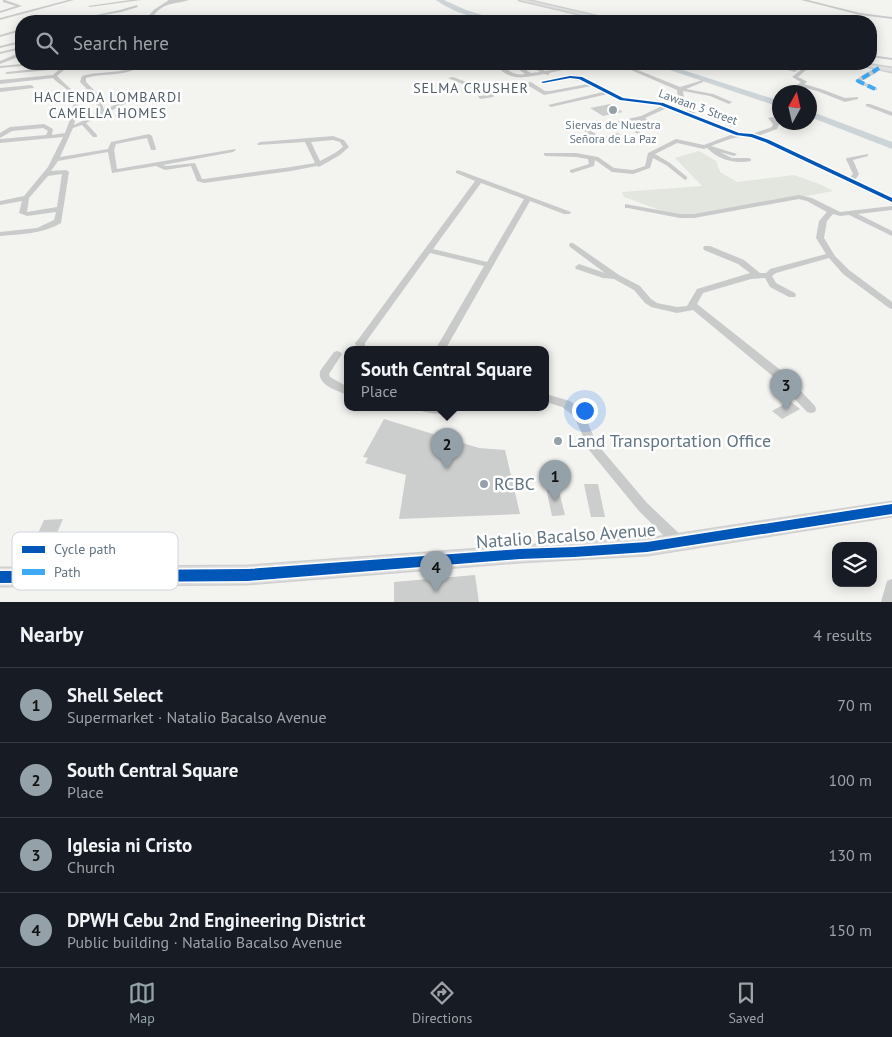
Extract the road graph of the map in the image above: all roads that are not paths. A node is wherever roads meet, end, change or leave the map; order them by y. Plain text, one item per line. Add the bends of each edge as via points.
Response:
1 (52, 0) edge
2 (71, 0) edge
3 (94, 0) edge
4 (138, 0) edge
5 (187, 0) edge
6 (521, 0) edge
7 (803, 0) edge
8 (4, 1) edge
9 (171, 1) edge
10 (12, 3) junction
11 (102, 4) edge
12 (54, 5) junction
13 (0, 6) edge
14 (90, 6) junction
15 (137, 6) junction
16 (0, 12) edge
17 (26, 13) joint
18 (89, 13) junction
19 (106, 14) junction
20 (17, 15) edge
21 (86, 15) edge
22 (110, 15) edge
23 (153, 15) edge
24 (587, 15) edge
25 (870, 15) edge
26 (15, 16) edge
27 (877, 16) edge
28 (890, 17) edge
29 (0, 19) edge
30 (15, 20) edge
31 (0, 24) edge
32 (15, 27) edge
33 (0, 30) edge
34 (15, 32) edge
35 (0, 36) edge
36 (15, 37) edge
37 (0, 41) edge
38 (15, 43) edge
39 (0, 47) edge
40 (15, 49) edge
41 (882, 52) dead end
42 (0, 53) edge
43 (892, 54) edge
44 (15, 56) edge
45 (877, 57) edge
46 (15, 58) edge
47 (8, 59) junction
48 (892, 59) edge
49 (0, 65) edge
50 (15, 65) edge
51 (879, 68) joint
52 (32, 70) edge
53 (61, 70) edge
54 (130, 70) edge
55 (506, 70) edge
56 (522, 70) edge
57 (540, 70) edge
58 (560, 70) edge
59 (634, 70) edge
60 (803, 70) edge
61 (892, 70) edge
62 (7, 73) dead end
63 (545, 73) junction
64 (530, 75) junction
65 (54, 76) junction
66 (451, 78) dead end
67 (556, 79) junction
68 (701, 81) dead end
69 (0, 82) edge
70 (542, 82) dead end
71 (595, 84) junction
72 (32, 87) dead end
73 (680, 89) junction
74 (875, 89) dead end
75 (0, 90) edge
76 (494, 90) junction
77 (609, 92) junction
78 (136, 97) dead end
79 (481, 97) dead end
80 (856, 98) dead end
81 (729, 102) dead end
82 (551, 105) dead end
83 (868, 105) dead end
84 (667, 106) junction
85 (102, 114) junction
86 (892, 114) edge
87 (691, 115) junction
88 (640, 118) junction
89 (771, 118) dead end
90 (622, 122) junction
91 (603, 126) junction
92 (75, 127) junction
93 (655, 127) dead end
94 (588, 132) junction
95 (638, 132) dead end
96 (577, 134) dead end
97 (738, 134) junction
98 (50, 135) junction
99 (0, 136) edge
100 (95, 136) dead end
101 (752, 136) junction
102 (0, 141) edge
103 (308, 141) junction
104 (260, 144) dead end
105 (707, 148) junction
106 (153, 149) dead end
107 (111, 150) junction
108 (233, 150) dead end
109 (546, 154) dead end
110 (650, 154) junction
111 (734, 154) dead end
112 (866, 155) dead end
113 (591, 158) junction
114 (54, 160) junction
115 (749, 160) dead end
116 (156, 164) junction
117 (319, 164) junction
118 (572, 171) dead end
119 (458, 172) dead end
120 (45, 174) junction
121 (685, 178) dead end
122 (479, 180) junction
123 (851, 180) junction
124 (26, 198) junction
125 (528, 198) junction
126 (892, 200) edge
127 (0, 203) edge
128 (628, 206) dead end
129 (892, 208) edge
130 (60, 209) junction
131 (567, 212) dead end
132 (831, 212) junction
133 (850, 213) junction
134 (0, 234) edge
135 (892, 234) edge
136 (572, 245) dead end
137 (707, 248) dead end
138 (428, 250) junction
139 (831, 255) junction
140 (490, 265) junction
141 (579, 267) dead end
142 (768, 275) junction
143 (759, 276) junction
144 (616, 277) junction
145 (792, 295) dead end
146 (692, 305) junction
147 (892, 306) edge
148 (361, 346) edge
149 (442, 346) edge
150 (336, 354) dead end
151 (344, 390) edge
152 (549, 399) edge
153 (811, 409) dead end
154 (892, 509) edge
155 (679, 542) junction
156 (178, 576) edge
157 (892, 586) edge
158 (888, 602) edge

1 - 12 street via 48,3
2 - 12 street
2 - 14 street
3 - 11 street
4 - 11 street
4 - 15 street
5 - 9 street
6 - 24 main road
7 - 25 street
8 - 10 street
9 - 23 street
10 - 13 street
10 - 16 street via 20,6
11 - 14 street
12 - 17 street
14 - 18 street
15 - 18 street
15 - 19 street
17 - 20 street
18 - 19 street
18 - 21 street
19 - 22 street
26 - 29 street
27 - 28 street
30 - 31 street
32 - 33 street
34 - 35 street
36 - 37 street
38 - 39 street
40 - 42 street
41 - 43 street
44 - 47 street
45 - 48 street
46 - 47 street
47 - 49 street
49 - 50 street
51 - 61 main road
51 - 74 street via 864,75 859,82
52 - 62 street
53 - 65 street
54 - 85 street via 84,77 83,82 96,95
55 - 64 street via 518,77
56 - 64 street
57 - 63 street
58 - 63 street
59 - 73 street
60 - 80 street via 795,77 804,82 800,85 844,100
63 - 64 street
63 - 67 street
65 - 69 street
65 - 92 street via 76,98
66 - 76 street via 481,90
67 - 70 street
67 - 71 street, Lawaan 3 Street via 577,78
68 - 73 street
71 - 76 street via 550,93 530,84
71 - 77 street, Lawaan 3 Street
72 - 75 street via 8,92
73 - 81 street
73 - 87 street via 681,98
76 - 79 street via 491,96
77 - 82 street
77 - 84 street, Lawaan 3 Street via 622,99
78 - 85 street
83 - 86 street
84 - 87 street, Lawaan 3 Street
84 - 88 street
85 - 92 street
87 - 97 street, Lawaan 3 Street
88 - 90 street
88 - 93 street
89 - 101 street via 775,128
90 - 91 street
90 - 95 street
91 - 94 street via 586,130
91 - 94 street via 618,135 602,140
92 - 98 street
92 - 100 street
92 - 114 street
94 - 96 street
97 - 101 street, Lawaan 3 Street
97 - 105 street
98 - 99 street via 52,130 44,126 7,130
98 - 102 street
101 - 123 street, Lawaan 3 Street
103 - 104 street
103 - 117 street
103 - 117 street via 333,138 342,141 346,147 337,156
105 - 110 street via 676,141
105 - 111 street
105 - 115 street via 734,162
106 - 107 street via 149,136 113,143
107 - 114 street
107 - 116 street via 114,172
108 - 116 street
109 - 113 street
110 - 113 street via 648,167 633,172 612,170 598,159
110 - 121 street
112 - 123 street via 850,158 856,174
113 - 118 street via 592,165
114 - 120 street
116 - 117 street via 165,168 193,164 199,180 204,182
119 - 122 street
120 - 124 street
120 - 130 street via 66,172
122 - 125 street
122 - 138 street
123 - 126 street, Lawaan 3 Street
124 - 127 street
124 - 130 street via 23,213
125 - 131 street
125 - 140 street
128 - 132 street via 694,216 799,197
129 - 133 street
130 - 134 street via 58,221 52,226
132 - 133 street
132 - 139 street via 823,220 820,238
133 - 135 street
136 - 144 street
137 - 143 street via 741,262
138 - 140 street
138 - 148 street
139 - 142 street
139 - 147 street via 846,272
140 - 149 street
141 - 144 street
142 - 143 street
142 - 145 street via 773,285
143 - 146 street via 700,291
144 - 146 street via 637,288 654,305 684,310
146 - 153 street via 779,376
150 - 151 street via 324,374 325,379
152 - 155 street via 566,404 578,413 593,448 642,507
154 - 155 main road, Natalio Bacalso Avenue
155 - 156 main road, Natalio Bacalso Avenue via 647,547 248,575
157 - 158 street

